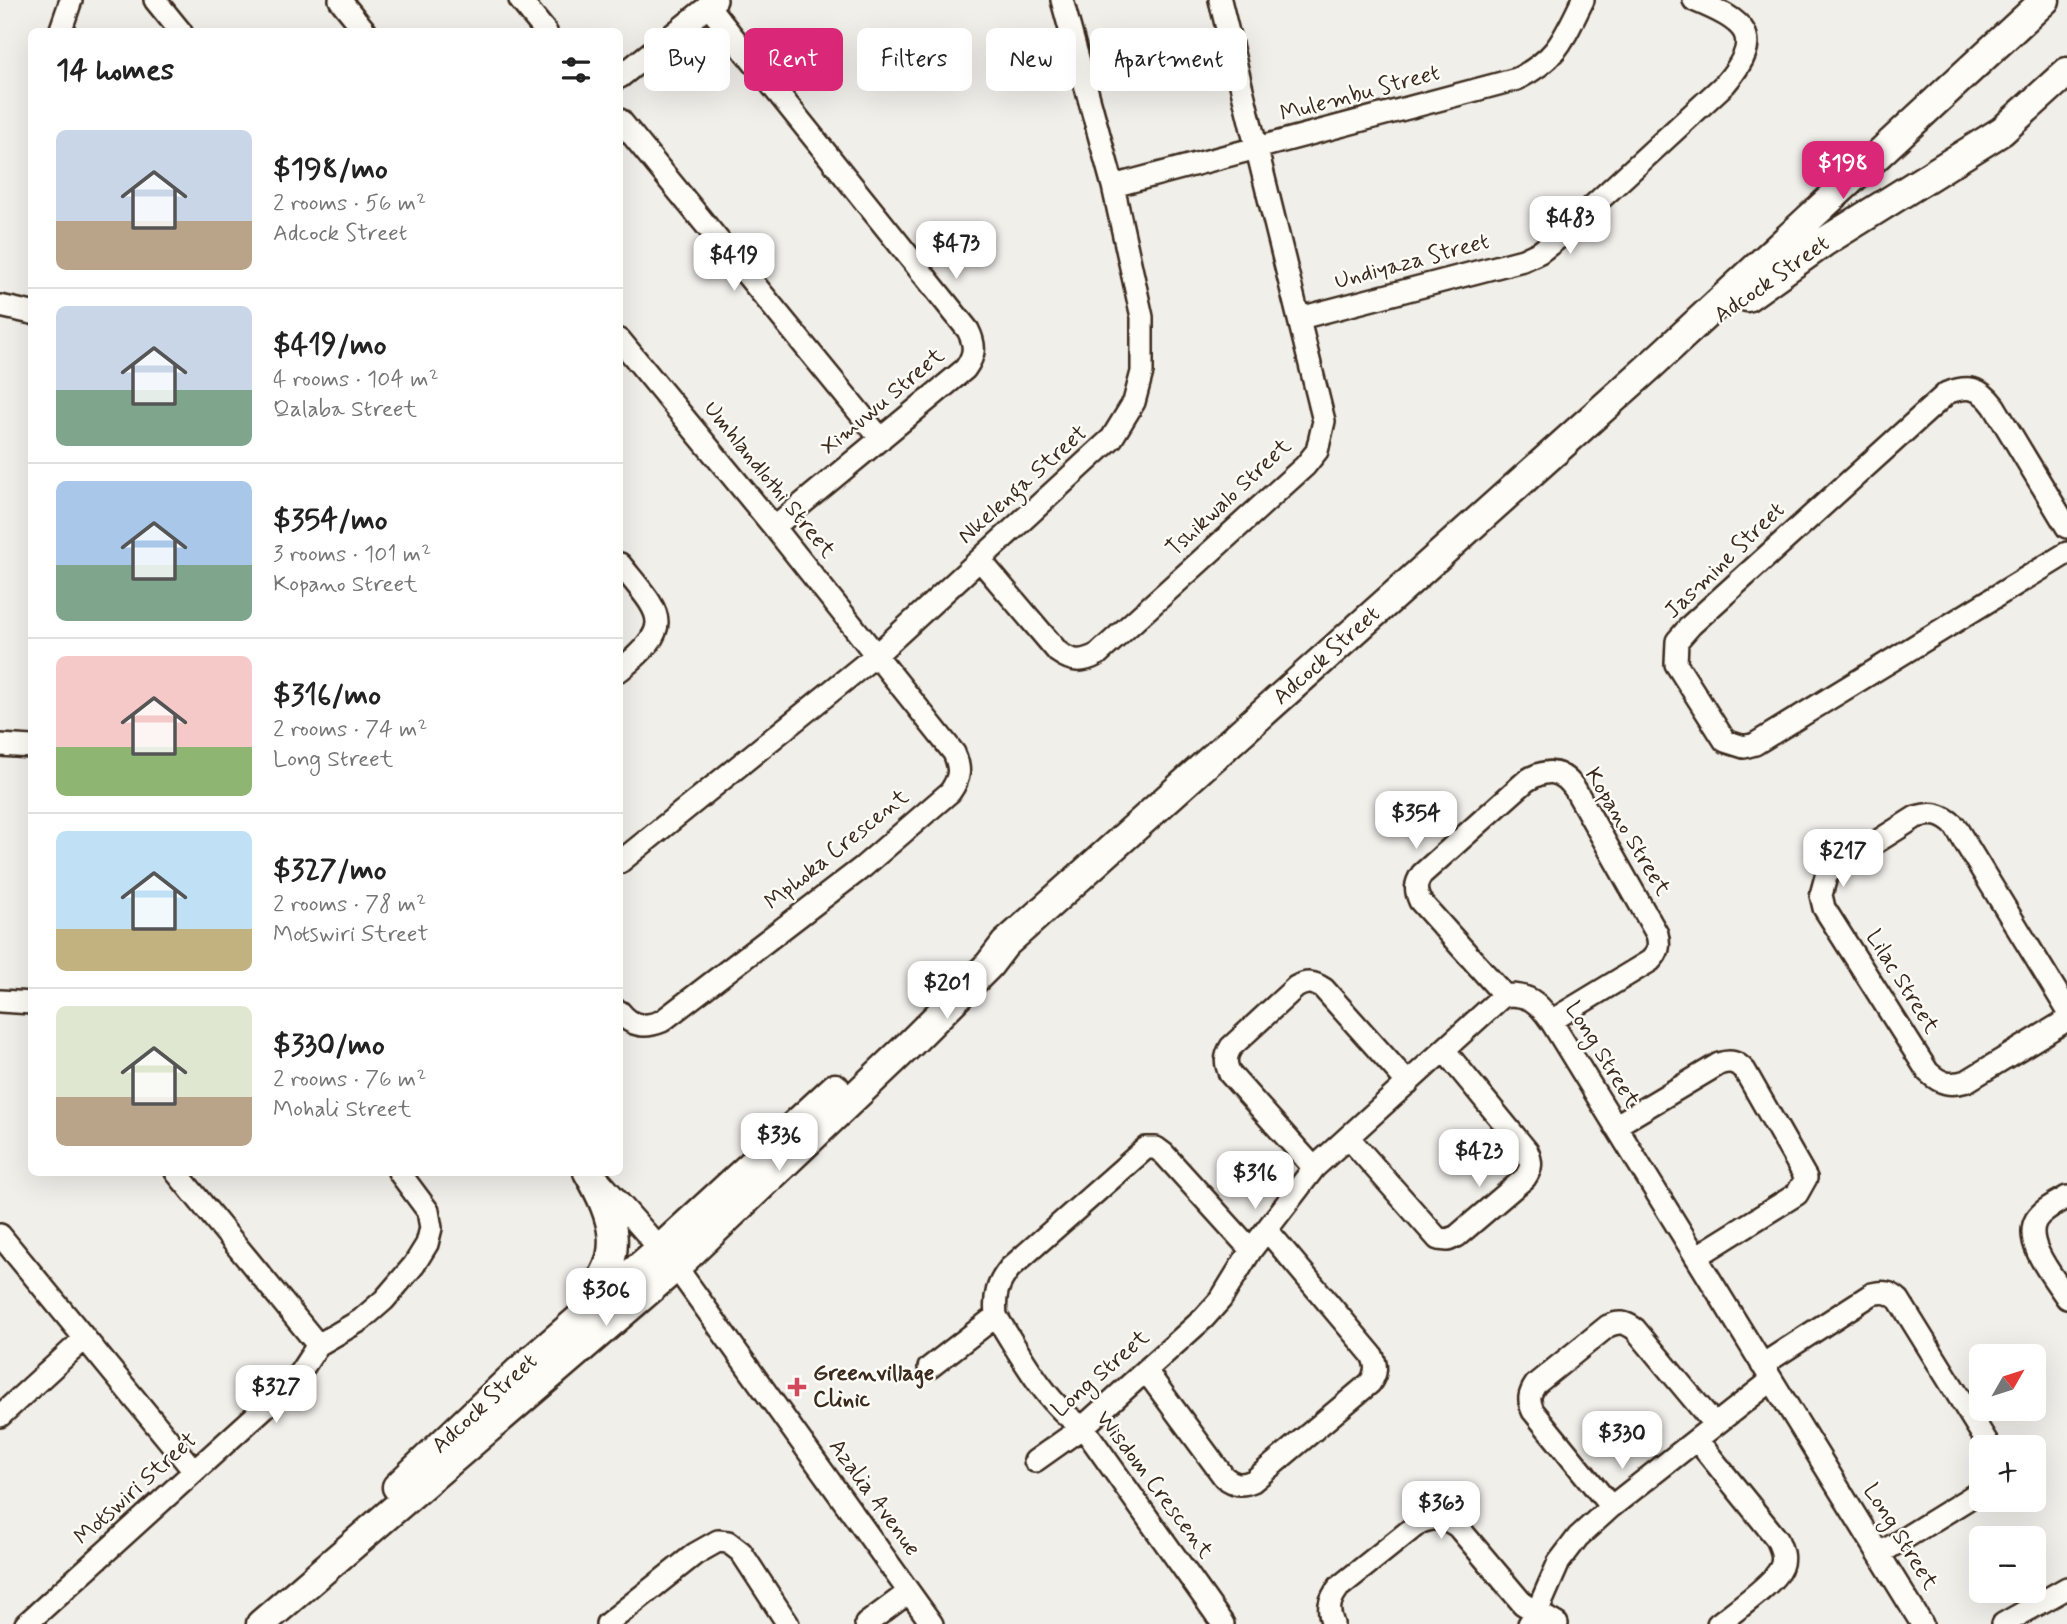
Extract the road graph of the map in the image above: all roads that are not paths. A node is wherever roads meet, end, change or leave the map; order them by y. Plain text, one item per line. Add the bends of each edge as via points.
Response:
1 (71, 0) edge
2 (155, 0) edge
3 (340, 0) edge
4 (520, 0) edge
5 (1062, 0) edge
6 (1220, 0) edge
7 (1583, 0) edge
8 (1694, 0) edge
9 (2045, 0) edge
10 (713, 3) edge
11 (61, 28) edge
12 (178, 28) edge
13 (363, 28) edge
14 (543, 28) edge
15 (2067, 72) edge
16 (623, 75) edge
17 (623, 124) edge
18 (1257, 148) junction
19 (1113, 186) junction
20 (0, 306) edge
21 (28, 312) edge
22 (1300, 318) junction
23 (623, 344) edge
24 (1648, 368) junction
25 (881, 439) junction
26 (774, 527) junction
27 (2067, 527) edge
28 (2067, 553) edge
29 (980, 560) junction
30 (623, 568) edge
31 (876, 655) junction
32 (623, 668) edge
33 (0, 745) edge
34 (28, 747) edge
35 (623, 860) edge
36 (1504, 995) junction
37 (0, 1001) edge
38 (28, 1003) edge
39 (2067, 1009) edge
40 (623, 1015) edge
41 (2067, 1020) edge
42 (1551, 1021) junction
43 (1444, 1050) junction
44 (1408, 1083) junction
45 (1615, 1126) junction
46 (1348, 1137) junction
47 (1314, 1168) junction
48 (179, 1176) edge
49 (402, 1176) edge
50 (592, 1176) edge
51 (594, 1176) edge
52 (2067, 1196) edge
53 (1267, 1230) junction
54 (0, 1235) edge
55 (1251, 1250) junction
56 (1696, 1257) junction
57 (668, 1258) junction
58 (2067, 1298) edge
59 (996, 1316) junction
60 (84, 1339) junction
61 (318, 1345) junction
62 (929, 1368) dead end
63 (519, 1371) junction
64 (1146, 1371) junction
65 (1767, 1373) junction
66 (0, 1416) edge
67 (1715, 1425) junction
68 (1083, 1427) junction
69 (1983, 1435) edge
70 (1697, 1440) junction
71 (1035, 1461) dead end
72 (194, 1471) junction
73 (1969, 1499) edge
74 (1611, 1507) junction
75 (1879, 1555) junction
76 (322, 1569) junction
77 (2067, 1588) edge
78 (909, 1592) junction
79 (1533, 1618) edge
80 (26, 1624) edge
81 (261, 1624) edge
82 (607, 1624) edge
83 (788, 1624) edge
84 (866, 1624) edge
85 (932, 1624) edge
86 (1223, 1624) edge
87 (1333, 1624) edge
88 (1557, 1624) edge
89 (1718, 1624) edge
90 (1922, 1624) edge
91 (2003, 1624) edge

1 - 11 street
2 - 12 street
3 - 13 street
4 - 14 street
5 - 19 street, Nkelenga Street
6 - 18 street, Tshikwalo Street
7 - 18 street, Mulembu Street via 1560,45 1542,66 1517,79
8 - 22 street, Undiyaza Street via 1736,21 1747,38 1748,51 1741,66 1540,253
9 - 24 main road, Adcock Street
10 - 16 street
10 - 25 street, Ximuwu Street via 974,343 973,357 965,369
15 - 24 main road, Adcock Street via 2002,131 1824,242
17 - 25 street
18 - 19 street, Mulembu Street
18 - 22 street, Tshikwalo Street
19 - 29 street, Nkelenga Street via 1142,317 1142,372 1134,402 1112,438
20 - 21 street
22 - 29 street, Tshikwalo Street via 1324,421 1317,451 1098,654 1084,661 1070,660 1058,652
23 - 26 street, Umhlandlothi Street
24 - 57 main road, Adcock Street via 1005,944 918,1036
25 - 26 street, Ximuwu Street
26 - 31 street, Umhlandlothi Street
27 - 28 street, Jasmine Street via 1985,393 1962,387 1947,393 1690,625 1677,641 1676,664 1725,741 1744,747 1755,744
29 - 31 street, Nkelenga Street
30 - 32 street via 656,612 659,626 646,649
31 - 35 street, Nkelenga Street
31 - 40 street, Mphoka Crescent via 954,753 960,766 950,792 863,867 662,1021 635,1025
33 - 34 street
36 - 42 street, Long Street via 1523,994 1539,1004
36 - 42 street, Kopano Street via 1420,901 1416,882 1526,781 1539,773 1555,772 1575,789 1660,944 1650,961
36 - 43 street, Long Street
37 - 38 street
39 - 41 street, Lilac Street via 1955,826 1944,816 1916,817 1827,873 1821,895 1824,908 1928,1072 1939,1082 1967,1081
42 - 45 street, Long Street
43 - 44 street, Long Street
43 - 46 street via 1527,1151 1531,1170 1525,1178 1457,1236 1438,1239
44 - 46 street, Long Street
44 - 47 street via 1324,989 1306,982 1296,987 1231,1047 1226,1065
45 - 56 street, Long Street
45 - 56 street via 1719,1064 1738,1063 1745,1071 1806,1178 1797,1194
46 - 47 street, Long Street
47 - 53 street, Long Street
48 - 61 street
49 - 61 street, Motswiri Street via 428,1211 431,1228 427,1244 384,1300 361,1320
50 - 63 main road via 610,1220 611,1265 597,1288 546,1337
51 - 57 street, Azalia Avenue
52 - 58 street via 2036,1220 2033,1234 2036,1248
53 - 55 street, Long Street
53 - 64 street via 1372,1355 1376,1364 1370,1383 1243,1485 1224,1477
54 - 60 street
55 - 59 street via 1164,1154 1146,1148 1010,1268 999,1282
55 - 64 street, Long Street via 1221,1299
56 - 65 street, Long Street
57 - 63 main road, Adcock Street
57 - 76 main road, Adcock Street via 399,1508
57 - 78 street, Azalia Avenue
59 - 62 street
59 - 68 street, Wisdom Crescent via 1055,1403
60 - 66 street
60 - 72 street
61 - 72 street, Motswiri Street via 295,1380
63 - 76 main road, Adcock Street via 362,1522
64 - 68 street, Long Street
65 - 67 street
65 - 69 street via 1882,1291 1899,1300
65 - 75 street, Long Street
67 - 70 street
67 - 74 street via 1635,1329 1627,1323 1608,1326 1536,1384 1529,1402
68 - 71 street, Long Street
68 - 86 street, Wisdom Crescent
70 - 74 street
70 - 89 street via 1783,1552 1782,1566 1773,1578
72 - 80 street, Motswiri Street
73 - 75 street
74 - 79 street via 1559,1562
75 - 90 street, Long Street
76 - 81 main road, Adcock Street
77 - 91 street
78 - 84 street
78 - 85 street, Azalia Avenue
79 - 87 street via 1458,1528 1447,1519 1433,1518 1419,1523 1339,1587 1328,1612
79 - 88 street
82 - 83 street via 718,1541 729,1542 741,1552

